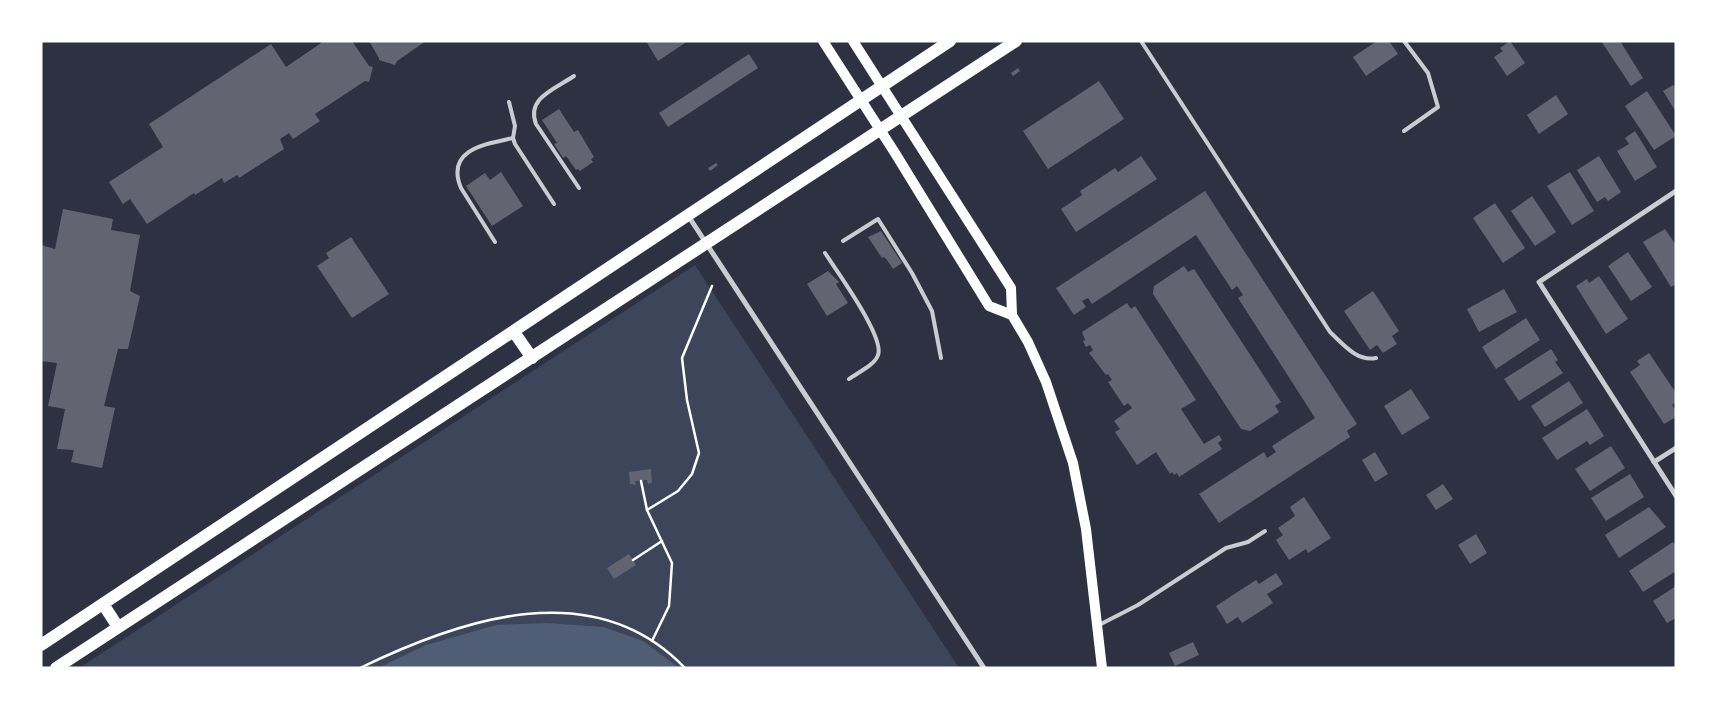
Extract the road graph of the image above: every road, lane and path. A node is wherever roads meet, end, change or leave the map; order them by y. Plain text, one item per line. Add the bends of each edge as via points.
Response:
1 (823, 41) edge
2 (853, 41) edge
3 (950, 41) edge
4 (1016, 41) edge
5 (1141, 41) edge
6 (1404, 41) edge
7 (574, 76) dead end
8 (881, 86) junction
9 (860, 99) junction
10 (509, 102) dead end
11 (901, 116) junction
12 (880, 130) junction
13 (1404, 130) dead end
14 (513, 138) junction
15 (579, 188) dead end
16 (1676, 191) edge
17 (554, 204) dead end
18 (687, 214) junction
19 (843, 241) dead end
20 (495, 242) dead end
21 (706, 243) junction
22 (825, 253) dead end
23 (712, 286) dead end
24 (1012, 315) junction
25 (514, 332) junction
26 (532, 358) junction
27 (941, 358) dead end
28 (1376, 358) dead end
29 (849, 379) dead end
30 (1676, 448) edge
31 (1654, 462) junction
32 (641, 481) dead end
33 (1676, 496) edge
34 (647, 510) junction
35 (1265, 531) dead end
36 (662, 541) junction
37 (633, 560) dead end
38 (103, 604) junction
39 (1097, 626) junction
40 (118, 627) junction
41 (652, 641) junction
42 (41, 644) edge
43 (56, 668) edge
44 (360, 668) edge
45 (685, 668) edge
46 (984, 668) edge
47 (1102, 668) edge

1 - 9 main road
2 - 8 main road
3 - 8 main road
4 - 11 main road
5 - 28 lane via 1330,332 1348,349 1367,360
6 - 13 lane via 1428,73 1438,106
7 - 15 lane via 538,100 533,115
8 - 9 main road
8 - 11 main road
9 - 12 main road
9 - 18 main road
10 - 14 lane via 515,126
11 - 12 main road
11 - 24 main road via 1011,288
12 - 21 main road
12 - 24 main road via 989,306
14 - 17 lane
14 - 20 lane via 477,148 464,154 459,162 458,182
16 - 31 street via 1540,282
18 - 21 street
18 - 25 main road
19 - 27 lane via 878,219 932,311
21 - 26 main road
21 - 46 street
22 - 29 lane via 867,317 879,347 874,361
23 - 34 path via 682,358 699,453 692,474 678,491
24 - 39 main road via 1046,382 1073,463 1086,529
25 - 26 main road
25 - 38 main road
26 - 40 main road
30 - 31 street
31 - 33 street
32 - 34 path
34 - 36 path
35 - 39 lane via 1248,542 1226,548 1138,605
36 - 37 path
36 - 41 path via 672,563 673,579 669,606
38 - 40 main road
38 - 42 main road
39 - 47 main road
40 - 43 main road
41 - 44 path via 596,616 567,612 510,615 431,637
41 - 45 path

